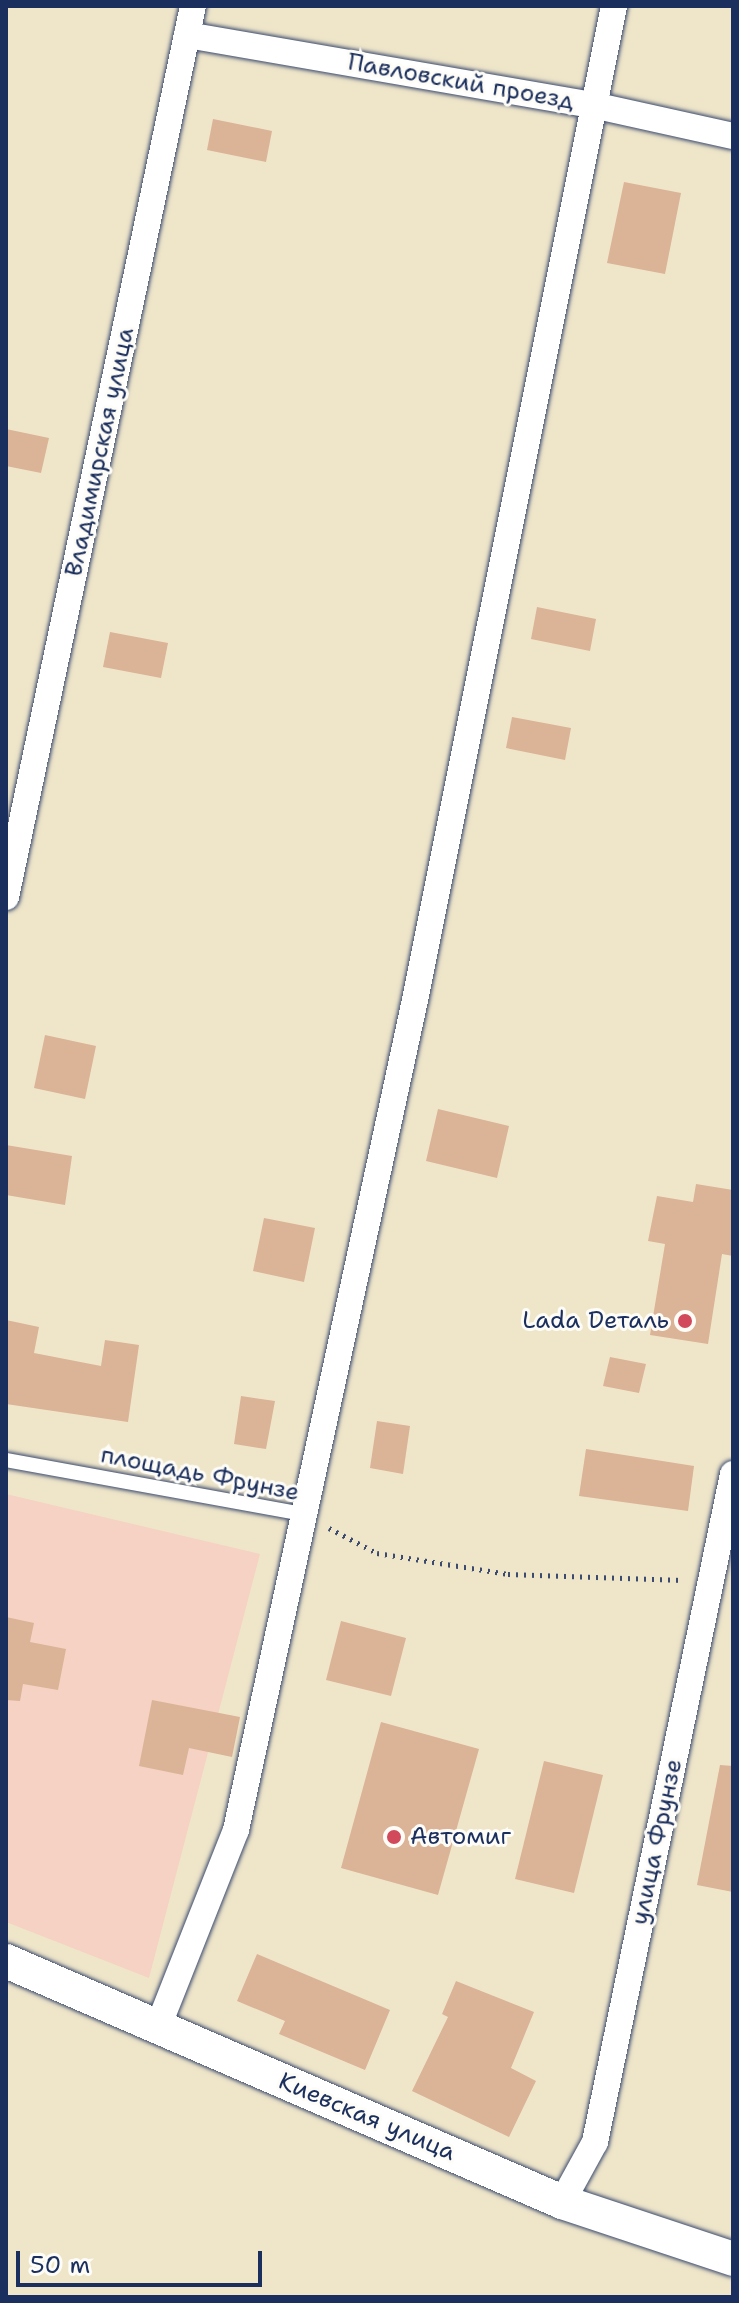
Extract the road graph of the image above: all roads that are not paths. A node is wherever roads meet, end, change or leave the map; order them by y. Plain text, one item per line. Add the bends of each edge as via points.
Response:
1 (193, 6) edge
2 (614, 6) edge
3 (187, 35) junction
4 (593, 105) junction
5 (733, 136) edge
6 (6, 897) edge
7 (6, 1460) edge
8 (733, 1474) edge
9 (302, 1514) junction
10 (6, 1961) edge
11 (158, 2027) junction
12 (562, 2202) junction
13 (733, 2259) edge

1 - 3 street, Владимирская улица
2 - 4 street
3 - 4 street, Павловский проезд
3 - 6 street, Владимирская улица
4 - 5 street, Павловский проезд
4 - 9 street via 416,995
7 - 9 lane, площадь Фрунзе
8 - 12 street, улица Фрунзе via 595,2142
9 - 11 street via 236,1830
10 - 11 street, Киевская улица
11 - 12 street, Киевская улица
12 - 13 street, Киевская улица

